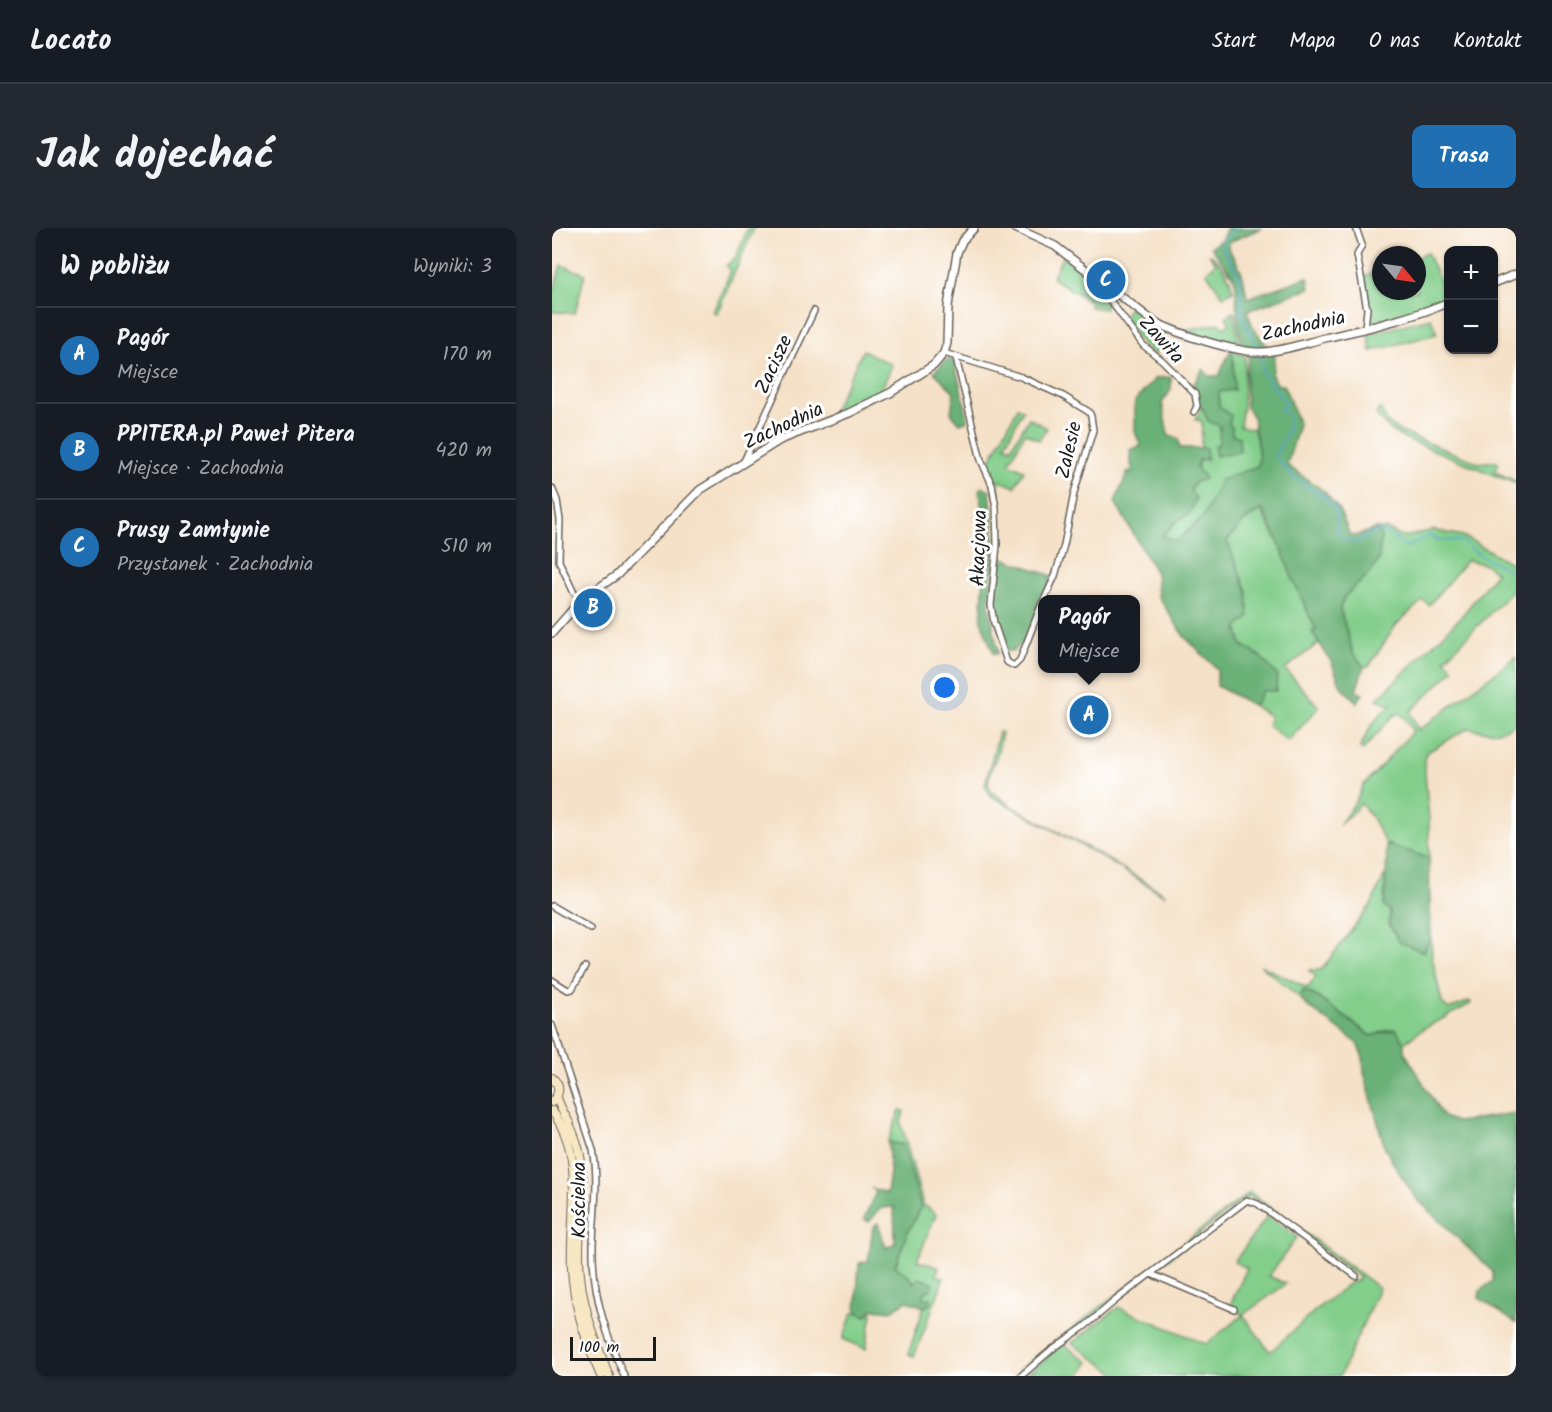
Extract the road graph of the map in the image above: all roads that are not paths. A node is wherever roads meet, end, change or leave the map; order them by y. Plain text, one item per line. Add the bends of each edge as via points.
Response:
1 (974, 228) edge
2 (1015, 228) edge
3 (1356, 228) edge
4 (1516, 274) edge
5 (1498, 282) edge
6 (1104, 283) junction
7 (1444, 304) edge
8 (814, 311) dead end
9 (1365, 328) junction
10 (944, 353) junction
11 (956, 358) junction
12 (1194, 412) dead end
13 (744, 461) junction
14 (552, 488) edge
15 (559, 555) junction
16 (552, 557) edge
17 (1046, 595) edge
18 (580, 600) junction
19 (1038, 615) edge
20 (552, 633) edge
21 (1014, 666) joint
22 (552, 906) edge
23 (591, 929) dead end
24 (585, 967) dead end
25 (552, 980) edge
26 (552, 1025) edge
27 (552, 1078) edge
28 (554, 1099) edge
29 (552, 1111) edge
30 (1151, 1274) junction
31 (1356, 1276) dead end
32 (1234, 1310) dead end
33 (601, 1376) edge
34 (609, 1376) edge
35 (624, 1376) edge
36 (1021, 1376) edge

1 - 10 street via 962,242 954,266
2 - 6 street, Zachodnia via 1055,246
3 - 9 street via 1362,245 1357,255 1367,309
4 - 5 street
6 - 9 street, Zachodnia via 1170,330 1258,352
6 - 12 street, Zawiła via 1104,292 1143,345 1195,394
7 - 9 street, Zachodnia
8 - 13 street, Zacisze
10 - 11 street
10 - 13 street, Zachodnia via 934,365 890,393 780,440
11 - 17 street, Zalesie via 1021,377 1063,396 1091,416 1093,430 1074,493 1064,545
11 - 21 street, Akacjowa via 981,460 992,485 997,545 991,605 1007,662
13 - 18 street, Zachodnia via 700,490 617,575
14 - 15 street via 560,520
15 - 16 street
15 - 18 street
18 - 20 street, Zachodnia
19 - 21 street, Zalesie
22 - 23 street
24 - 25 street via 570,990
26 - 35 street, Kościelna via 593,1150 596,1294
27 - 28 main road via 558,1086
28 - 34 main road via 572,1130 580,1156 582,1291
29 - 33 main road via 571,1151 574,1290 581,1324
30 - 31 street via 1249,1200
30 - 32 street
30 - 36 street

